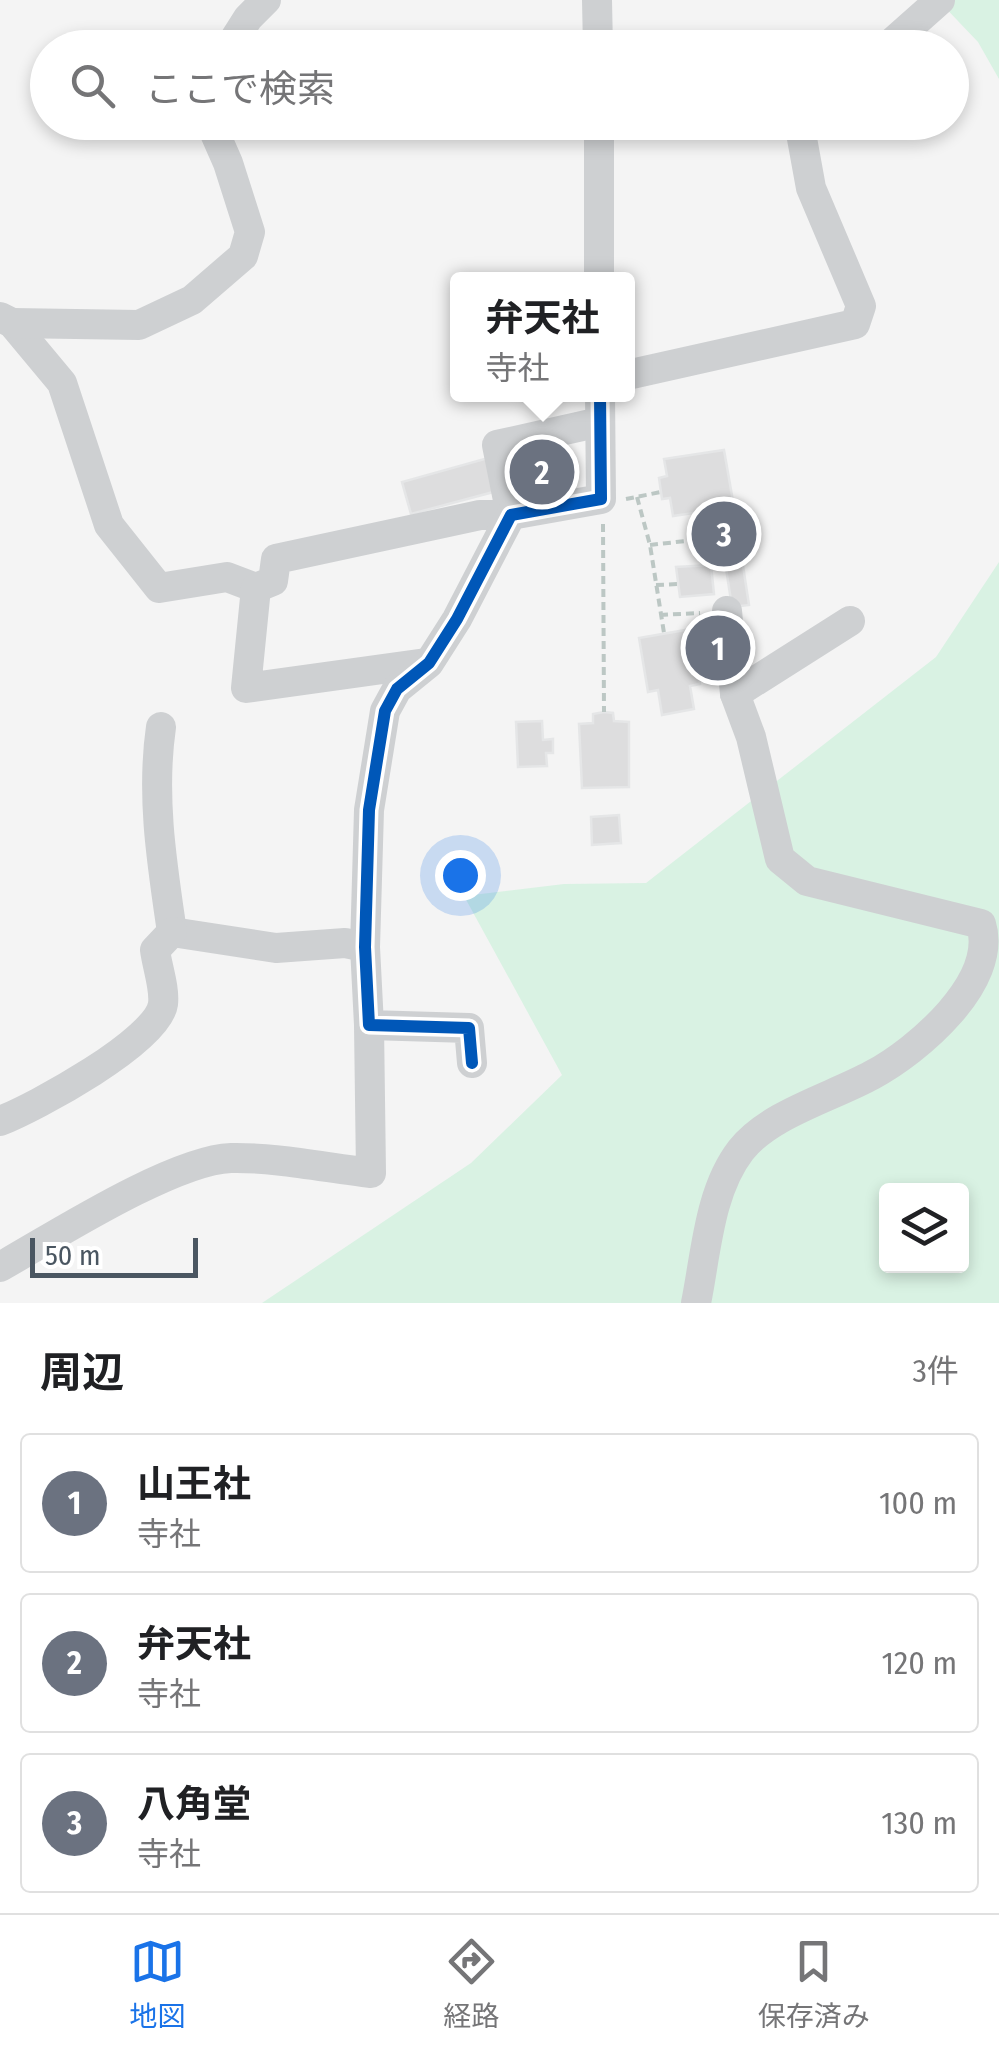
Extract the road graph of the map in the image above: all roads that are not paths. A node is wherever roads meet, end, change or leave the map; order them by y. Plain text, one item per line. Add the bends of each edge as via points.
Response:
1 (266, 0) edge
2 (597, 0) edge
3 (940, 0) edge
4 (240, 30) edge
5 (598, 30) edge
6 (906, 30) edge
7 (218, 140) edge
8 (599, 140) edge
9 (802, 140) edge
10 (599, 272) edge
11 (6, 320) edge
12 (635, 373) edge
13 (600, 408) edge
14 (511, 515) junction
15 (256, 588) junction
16 (727, 611) road end
17 (850, 621) dead end
18 (429, 662) junction
19 (735, 694) junction
20 (161, 727) dead end
21 (172, 932) junction
22 (365, 947) junction
23 (370, 1026) junction
24 (472, 1064) dead end
25 (0, 1121) edge
26 (0, 1267) edge
27 (696, 1303) edge

1 - 4 street
2 - 5 street
3 - 6 street
7 - 11 street via 250,232 243,256 192,300 139,325
8 - 10 street
9 - 12 street via 811,188 861,306 855,324
11 - 15 street via 62,383 109,525 160,588 227,577
13 - 14 street via 496,445
13 - 14 street via 602,507
14 - 15 street via 480,515 276,559 273,581
14 - 18 street
15 - 18 street via 246,688
16 - 19 street
17 - 19 street
18 - 22 street via 397,689 385,711 370,810
19 - 27 street via 780,859 807,880 981,924 990,938 990,962 981,984 932,1034 875,1074 758,1130 738,1152 719,1189
20 - 21 street via 158,840
21 - 22 street via 276,948
21 - 25 street via 155,950 163,1006 151,1027 108,1062
22 - 23 street
23 - 24 street via 469,1028
23 - 26 street via 370,1173 229,1158 113,1203

